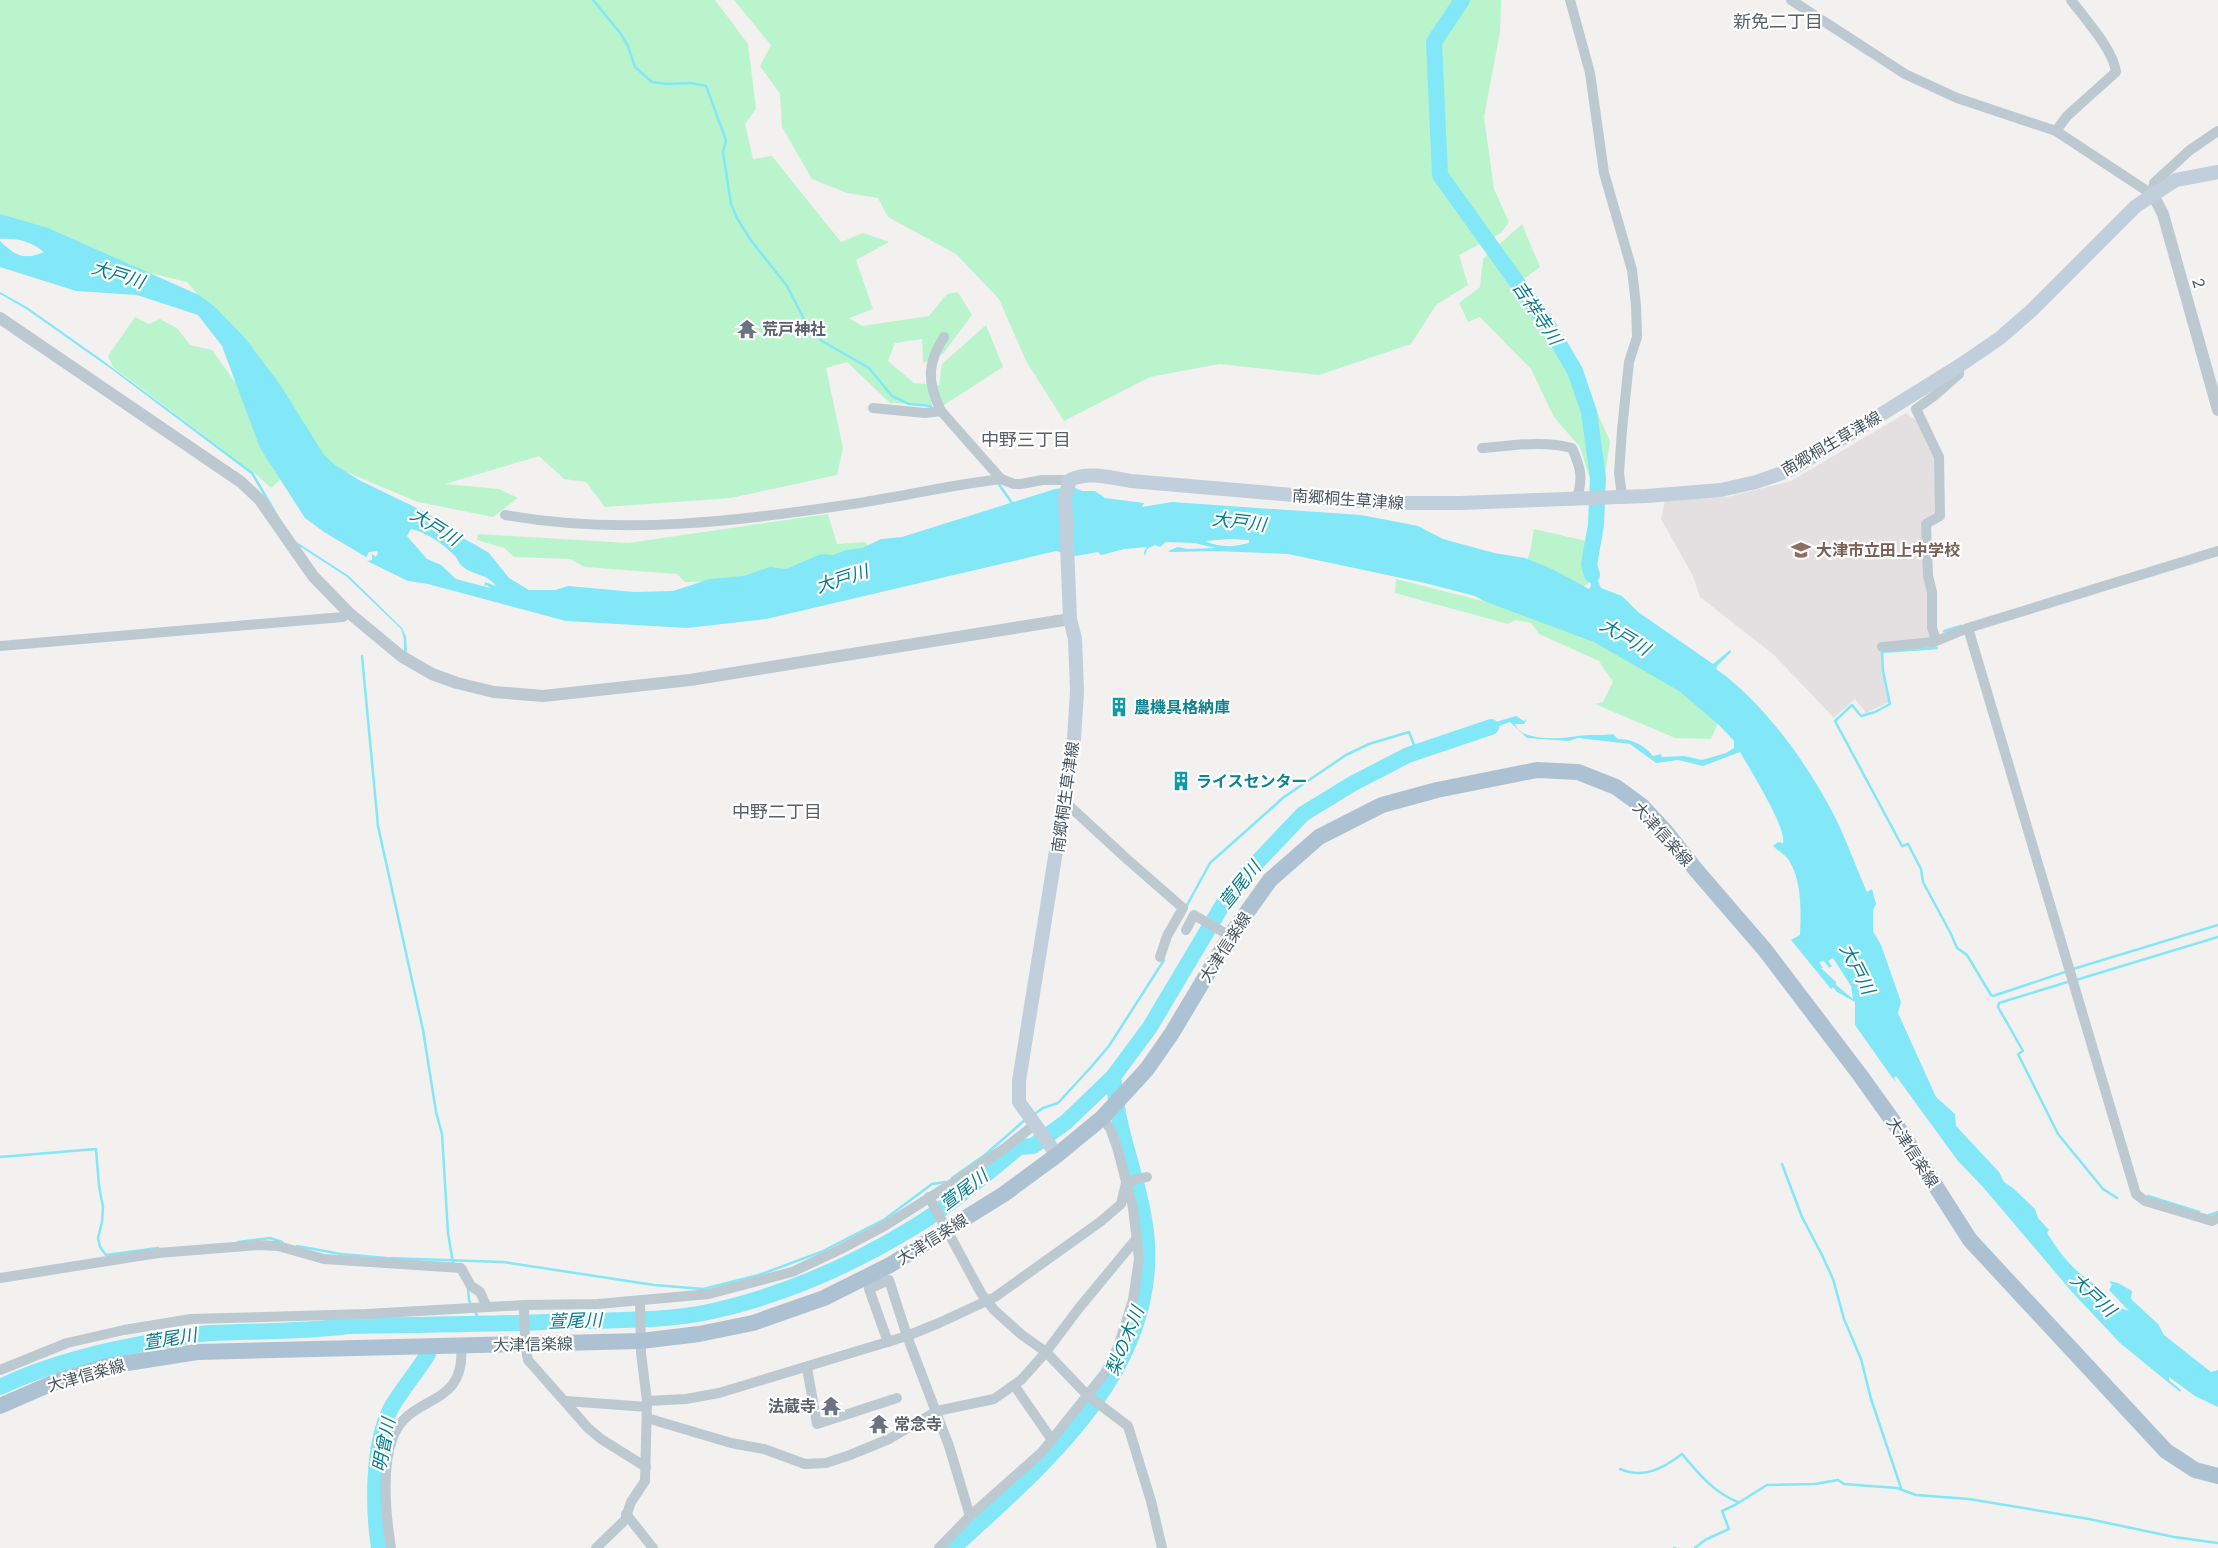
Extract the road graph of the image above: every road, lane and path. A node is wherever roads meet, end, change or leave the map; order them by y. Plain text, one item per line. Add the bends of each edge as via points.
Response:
1 (1570, 0) edge
2 (1791, 0) edge
3 (2070, 0) edge
4 (2056, 131) junction
5 (2218, 131) edge
6 (2218, 172) edge
7 (2153, 195) junction
8 (0, 318) edge
9 (944, 336) dead end
10 (1959, 366) junction
11 (873, 408) dead end
12 (2218, 410) edge
13 (941, 411) junction
14 (1482, 448) dead end
15 (997, 479) junction
16 (1068, 483) junction
17 (1622, 496) junction
18 (1579, 498) junction
19 (505, 515) dead end
20 (2218, 551) edge
21 (348, 612) junction
22 (1070, 619) junction
23 (1968, 628) junction
24 (1936, 640) junction
25 (0, 646) edge
26 (1882, 647) dead end
27 (1065, 802) junction
28 (1186, 930) dead end
29 (1226, 934) junction
30 (1160, 957) dead end
31 (1106, 1113) junction
32 (1035, 1126) junction
33 (1056, 1153) junction
34 (1147, 1177) dead end
35 (1126, 1182) junction
36 (929, 1197) junction
37 (2218, 1218) edge
38 (946, 1226) junction
39 (1137, 1238) junction
40 (0, 1278) edge
41 (877, 1278) junction
42 (987, 1301) junction
43 (640, 1302) junction
44 (487, 1307) junction
45 (524, 1307) junction
46 (907, 1336) junction
47 (641, 1337) junction
48 (525, 1340) junction
49 (888, 1342) junction
50 (461, 1345) junction
51 (1046, 1352) junction
52 (32, 1356) junction
53 (0, 1364) edge
54 (807, 1368) junction
55 (0, 1370) edge
56 (1014, 1385) junction
57 (1089, 1396) junction
58 (897, 1398) dead end
59 (566, 1401) junction
60 (647, 1404) junction
61 (0, 1406) edge
62 (937, 1411) junction
63 (647, 1418) junction
64 (1052, 1440) junction
65 (646, 1467) junction
66 (2218, 1476) edge
67 (626, 1514) junction
68 (968, 1519) junction
69 (391, 1548) edge
70 (596, 1548) edge
71 (653, 1548) edge
72 (939, 1548) edge
73 (1162, 1548) edge

1 - 17 street via 1590,72 1604,174 1632,270 1636,305 1637,338 1628,362 1622,430 1619,473
2 - 4 street via 1926,85
3 - 4 street via 2107,50 2116,72 2067,116
4 - 7 street
5 - 7 street via 2190,150 2154,184
6 - 7 main road, 南郷桐生草津線 via 2176,180
7 - 10 main road, 南郷桐生草津線 via 2136,206 2032,310 2000,338
7 - 12 street, 2 via 2163,214
8 - 21 street via 241,482 260,500 313,576
9 - 13 street via 934,352 930,373
10 - 17 main road, 南郷桐生草津線 via 1788,471 1721,490
10 - 24 street via 1958,374 1916,409 1939,457 1940,516 1926,524 1932,628
11 - 13 street via 926,413
13 - 15 street
14 - 18 street via 1520,445 1572,448 1580,465 1582,483
15 - 16 street via 1021,484 1042,480
15 - 19 street via 860,503 740,520 666,526 544,522
16 - 18 main road, 南郷桐生草津線 via 1080,475 1387,504
16 - 22 main road, 南郷桐生草津線 via 1065,497
17 - 18 main road, 南郷桐生草津線
20 - 23 street
21 - 22 street via 401,656 432,674 494,692 543,696 690,680
21 - 25 street via 336,618
22 - 27 main road, 南郷桐生草津線 via 1075,639 1077,691
23 - 24 street
23 - 37 street via 2136,1194 2145,1201 2212,1221
24 - 26 street
27 - 30 street via 1183,908 1167,936
27 - 32 main road, 南郷桐生草津線 via 1019,1081 1019,1102
28 - 29 street via 1194,915
29 - 31 main road, 大津信楽線 via 1172,1033 1147,1069
29 - 66 main road, 大津信楽線 via 1270,880 1319,837 1382,805 1462,784 1537,770 1578,772 1616,787 1642,806 1666,832 1765,950 1904,1135 1970,1240 2166,1450 2195,1470
31 - 33 main road, 大津信楽線
31 - 35 street
32 - 33 main road, 南郷桐生草津線
32 - 36 street
33 - 38 main road, 大津信楽線 via 1004,1194
34 - 35 street
35 - 39 street
35 - 42 street via 1121,1204 1107,1216
36 - 38 street
36 - 43 street via 879,1229 792,1272 709,1294
38 - 41 main road, 大津信楽線
38 - 42 street
39 - 51 street
39 - 57 street via 1137,1286 1127,1324 1105,1373
40 - 44 street via 158,1253 278,1246 324,1259 462,1268
41 - 46 street via 889,1280
41 - 47 main road, 大津信楽線 via 753,1323 700,1334
41 - 49 street via 869,1289
42 - 46 street
42 - 51 street via 1022,1335
43 - 45 street
43 - 47 street
44 - 45 street
44 - 52 street via 192,1319 66,1343
45 - 48 street
46 - 49 street
46 - 62 street
47 - 48 main road, 大津信楽線
47 - 60 street
48 - 50 main road, 大津信楽線
48 - 59 street via 528,1360
49 - 54 street
50 - 61 main road, 大津信楽線 via 197,1352 108,1366 55,1382
50 - 69 street via 463,1361 451,1388 409,1414 393,1437 386,1497
51 - 56 street
51 - 57 street
52 - 53 street
52 - 55 street
54 - 58 street via 817,1424
54 - 60 street via 719,1393
56 - 62 street via 994,1399
56 - 64 street
57 - 64 street
57 - 73 street via 1128,1426
59 - 60 street
59 - 65 street via 576,1416 601,1440
60 - 63 street
62 - 63 street via 889,1439 850,1455 826,1463 804,1464 764,1449 731,1443
62 - 68 street
63 - 65 street
64 - 68 street
65 - 67 street via 646,1481 630,1502
67 - 70 street via 625,1520
67 - 71 street
68 - 72 street

